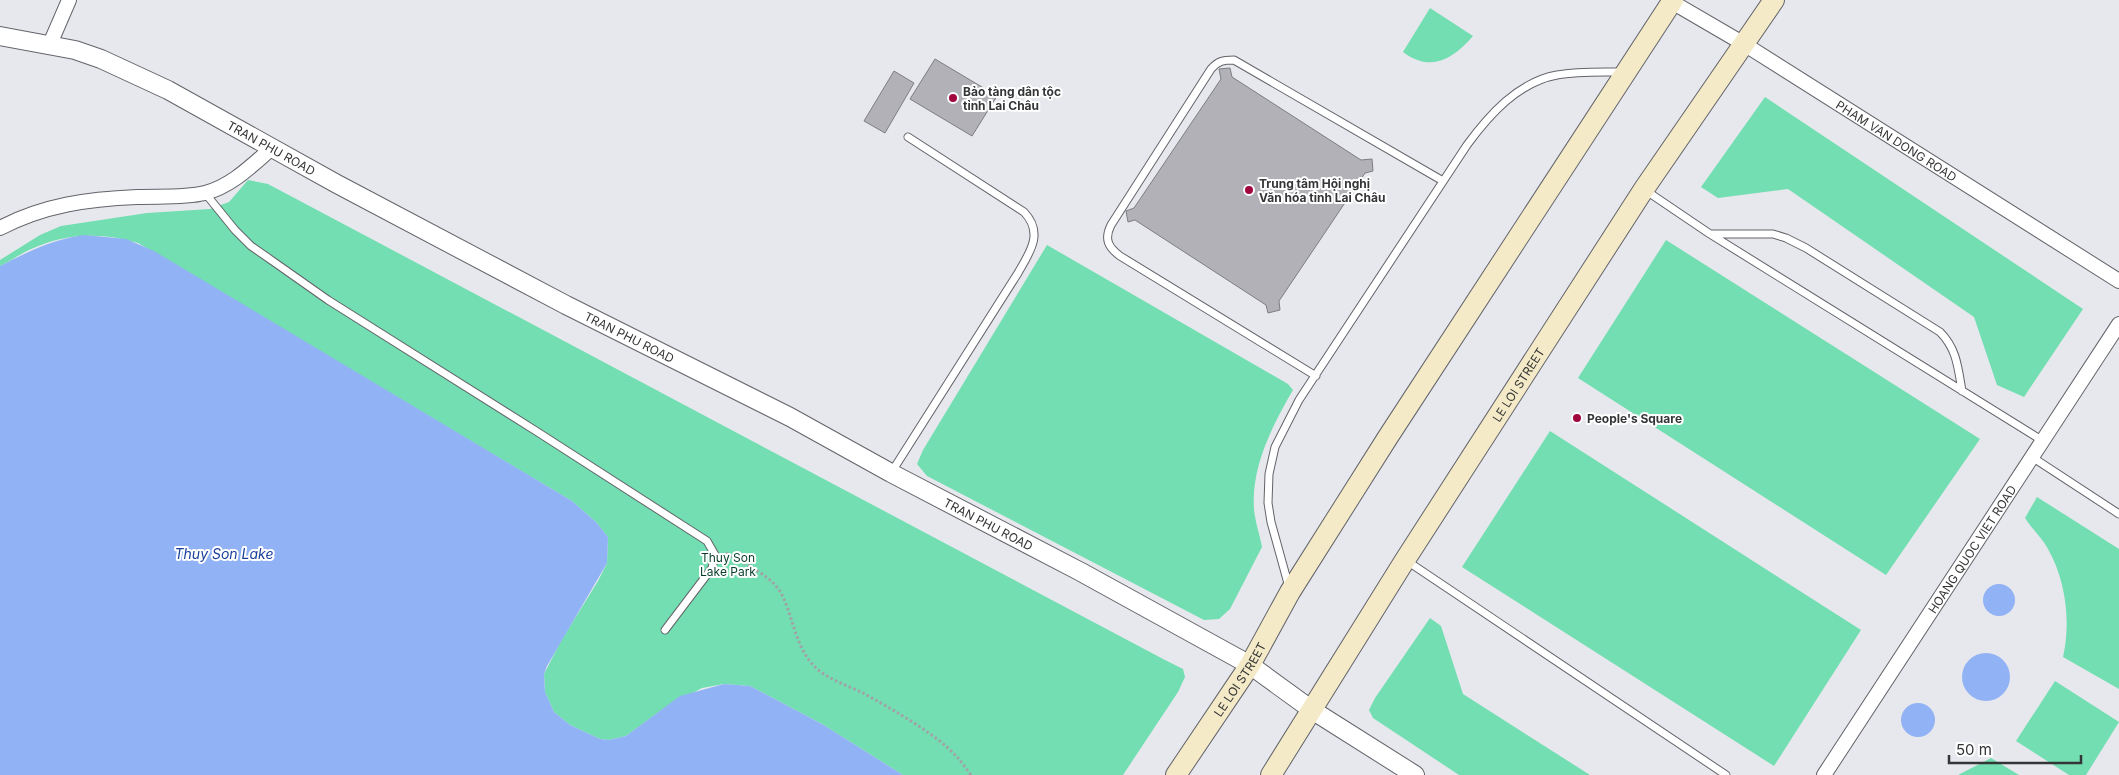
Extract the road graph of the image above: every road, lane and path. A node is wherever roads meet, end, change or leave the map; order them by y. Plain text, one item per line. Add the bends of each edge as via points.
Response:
1 (69, 0) edge
2 (1774, 0) edge
3 (1672, 1) edge
4 (0, 36) edge
5 (50, 44) junction
6 (1744, 44) junction
7 (1625, 72) junction
8 (908, 137) dead end
9 (272, 148) junction
10 (1442, 182) junction
11 (1644, 190) junction
12 (205, 193) junction
13 (0, 228) edge
14 (1710, 234) junction
15 (2119, 281) edge
16 (2119, 324) edge
17 (1316, 376) junction
18 (1962, 391) junction
19 (2043, 441) junction
20 (2032, 457) junction
21 (891, 473) junction
22 (2119, 514) edge
23 (721, 550) dead end
24 (1405, 560) junction
25 (1290, 592) junction
26 (665, 630) dead end
27 (1250, 665) junction
28 (1312, 710) junction
29 (971, 775) edge
30 (1176, 775) edge
31 (1271, 775) edge
32 (1415, 775) edge
33 (1726, 775) edge
34 (1824, 775) edge

1 - 5 street
2 - 6 main road, LE LOI STREET
3 - 6 street, PHAM VAN DONG ROAD
3 - 7 main road, LE LOI STREET
4 - 5 street, TRAN PHU ROAD
5 - 9 street, TRAN PHU ROAD via 130,71
6 - 11 main road, LE LOI STREET
6 - 15 street, PHAM VAN DONG ROAD
7 - 10 lane via 1577,72 1554,75 1532,84 1494,112 1480,127
7 - 25 main road, LE LOI STREET
8 - 21 lane via 1024,212 1035,229 1029,253 1018,273
9 - 12 street via 240,175
9 - 21 street, TRAN PHU ROAD via 566,305 790,417
10 - 17 lane
10 - 17 lane via 1234,60 1216,63 1206,77 1111,225 1107,233 1109,246 1120,256
11 - 14 lane
11 - 24 main road, LE LOI STREET
12 - 13 street via 73,202 30,214
12 - 26 lane via 251,246 328,300 707,541 714,555 712,568
14 - 18 lane
14 - 18 lane via 1773,234 1814,253 1940,332 1954,350
16 - 19 street, HOANG QUOC VIET ROAD
17 - 25 lane via 1299,400 1276,447 1267,488 1271,522
18 - 19 lane
19 - 20 street, HOANG QUOC VIET ROAD
20 - 22 lane
20 - 34 street, HOANG QUOC VIET ROAD
21 - 27 street, TRAN PHU ROAD via 990,523
23 - 29 path via 772,582 780,592 807,658 818,670 880,703 937,739 957,756
24 - 28 main road, LE LOI STREET
24 - 33 lane
25 - 27 main road, LE LOI STREET
27 - 28 street, TRAN PHU ROAD
27 - 30 main road, LE LOI STREET
28 - 31 main road, LE LOI STREET
28 - 32 street, TRAN PHU ROAD

